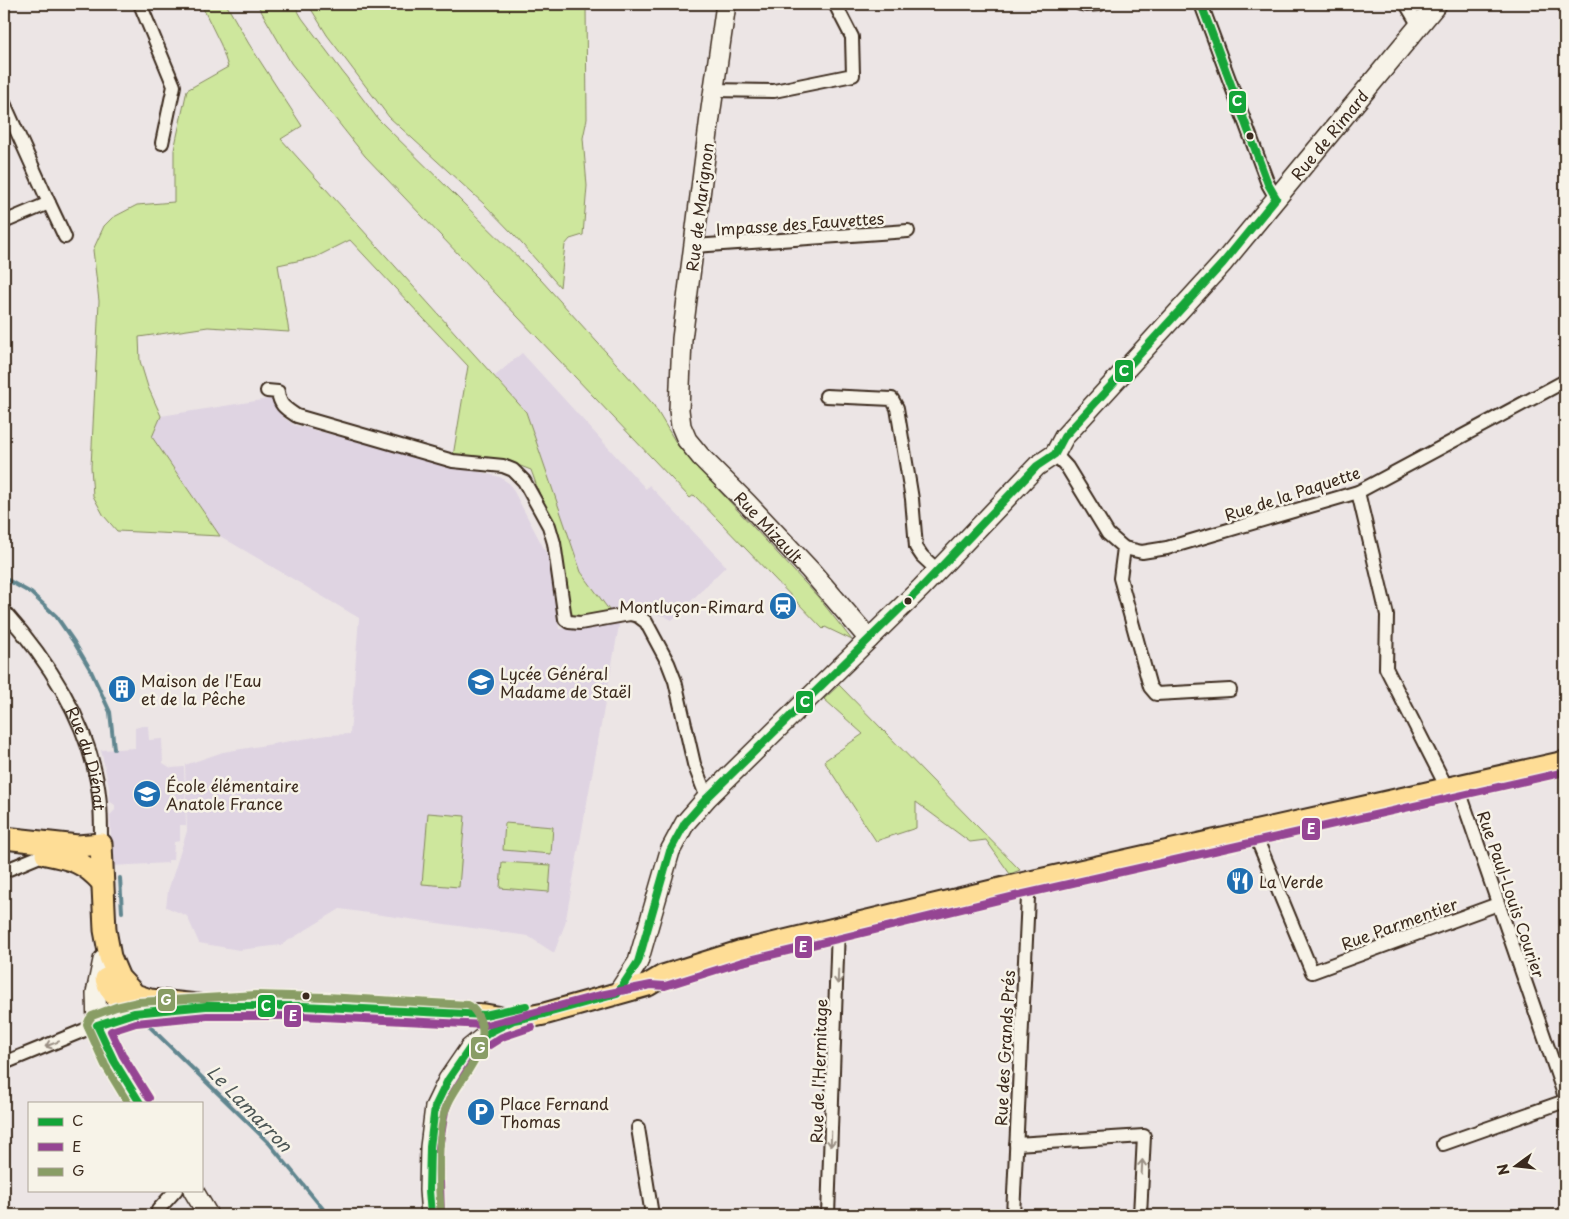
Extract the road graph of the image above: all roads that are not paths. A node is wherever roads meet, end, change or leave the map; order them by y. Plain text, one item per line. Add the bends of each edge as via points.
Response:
1 (140, 4) edge
2 (726, 4) edge
3 (835, 4) edge
4 (1081, 4) edge
5 (1100, 4) edge
6 (1201, 4) edge
7 (1406, 4) edge
8 (1437, 4) edge
9 (1419, 26) junction
10 (713, 90) junction
11 (4, 103) edge
12 (162, 143) dead end
13 (1276, 198) junction
14 (50, 203) junction
15 (4, 222) edge
16 (908, 231) dead end
17 (65, 237) dead end
18 (694, 246) junction
19 (1565, 381) edge
20 (267, 391) dead end
21 (826, 396) dead end
22 (679, 410) joint
23 (1055, 454) junction
24 (1358, 492) junction
25 (1124, 548) junction
26 (938, 570) junction
27 (4, 610) edge
28 (866, 642) junction
29 (1230, 690) dead end
30 (1565, 762) edge
31 (1453, 788) junction
32 (706, 798) junction
33 (1254, 832) junction
34 (4, 838) edge
35 (102, 844) junction
36 (4, 847) edge
37 (45, 854) junction
38 (4, 871) edge
39 (102, 882) junction
40 (1026, 883) junction
41 (1498, 904) junction
42 (838, 928) junction
43 (105, 930) junction
44 (102, 960) junction
45 (115, 985) junction
46 (622, 986) junction
47 (206, 1006) junction
48 (134, 1012) junction
49 (475, 1015) junction
50 (514, 1020) junction
51 (97, 1025) junction
52 (470, 1048) junction
53 (4, 1063) edge
54 (1565, 1097) edge
55 (1565, 1101) edge
56 (139, 1102) edge
57 (638, 1128) dead end
58 (1016, 1144) junction
59 (1443, 1144) dead end
60 (174, 1192) edge
61 (194, 1192) edge
62 (158, 1215) edge
63 (208, 1215) edge
64 (431, 1215) edge
65 (652, 1215) edge
66 (828, 1215) edge
67 (1013, 1215) edge
68 (1140, 1215) edge

1 - 12 street via 174,86
2 - 10 street, Rue de Marignon
3 - 10 street via 852,37 853,75 774,91
4 - 5 street
6 - 13 street
7 - 9 street
8 - 9 street, Rue de Rimard
9 - 13 street, Rue de Rimard
10 - 18 street, Rue de Marignon
11 - 14 street
13 - 23 street, Rue de Rimard via 1223,264 1064,437
14 - 15 street
14 - 17 street
16 - 18 street, Impasse des Fauvettes
18 - 22 street, Rue de Marignon via 682,339
19 - 24 street, Rue de la Paquette
20 - 32 street via 278,392 283,407 297,416 453,461 513,470 524,481 549,526 565,618 580,623 630,614 646,622 675,681 694,764
21 - 26 street via 892,399 897,408 912,498 916,547
22 - 28 street, Rue Mizault via 687,440 810,570
23 - 25 street via 1067,467 1108,534
23 - 26 street, Rue de Rimard via 1037,466
24 - 25 street, Rue de la Paquette via 1167,548 1142,552
24 - 31 street, Rue Paul-Louis Courier via 1387,615 1386,668
25 - 29 street via 1120,578 1150,688 1156,694
26 - 28 street, Rue de Rimard
27 - 35 street, Rue du Diénat via 56,677 82,733 95,772
28 - 32 street, Rue de Rimard
30 - 31 main road
31 - 33 main road
31 - 41 street, Rue Paul-Louis Courier
32 - 46 street, Rue de Rimard via 685,824 670,852 638,962
33 - 40 main road
33 - 41 street, Rue Parmentier via 1312,972
34 - 35 main road via 78,846
35 - 39 main road, Rue du Diénat
36 - 37 main road
37 - 38 street
37 - 39 main road via 70,858 91,869
39 - 43 main road, Rue du Diénat
40 - 42 main road
40 - 58 street, Rue des Grands Prés via 1028,897
41 - 54 street, Rue Paul-Louis Courier
42 - 46 main road via 739,952 663,976 648,985
42 -> 66 street, Rue de l'Hermitage
43 - 44 main road, Rue du Diénat
43 - 45 main road, Rue du Diénat
44 - 45 main road, Rue du Diénat via 106,978
44 - 51 street via 96,994
45 - 47 main road via 144,998
45 - 48 main road via 125,1007
46 - 49 main road
46 - 50 main road via 544,1014
47 - 48 main road
47 - 49 main road via 302,1006
48 - 51 street
49 - 50 main road
49 - 52 street
50 - 52 street via 490,1032
51 -> 53 street
51 - 56 street
52 - 64 street via 448,1080 436,1107 430,1147
55 - 59 street
57 - 65 street
58 - 67 street, Rue des Grands Prés
68 -> 58 street via 1144,1136
60 - 62 street via 158,1210
61 - 63 street

